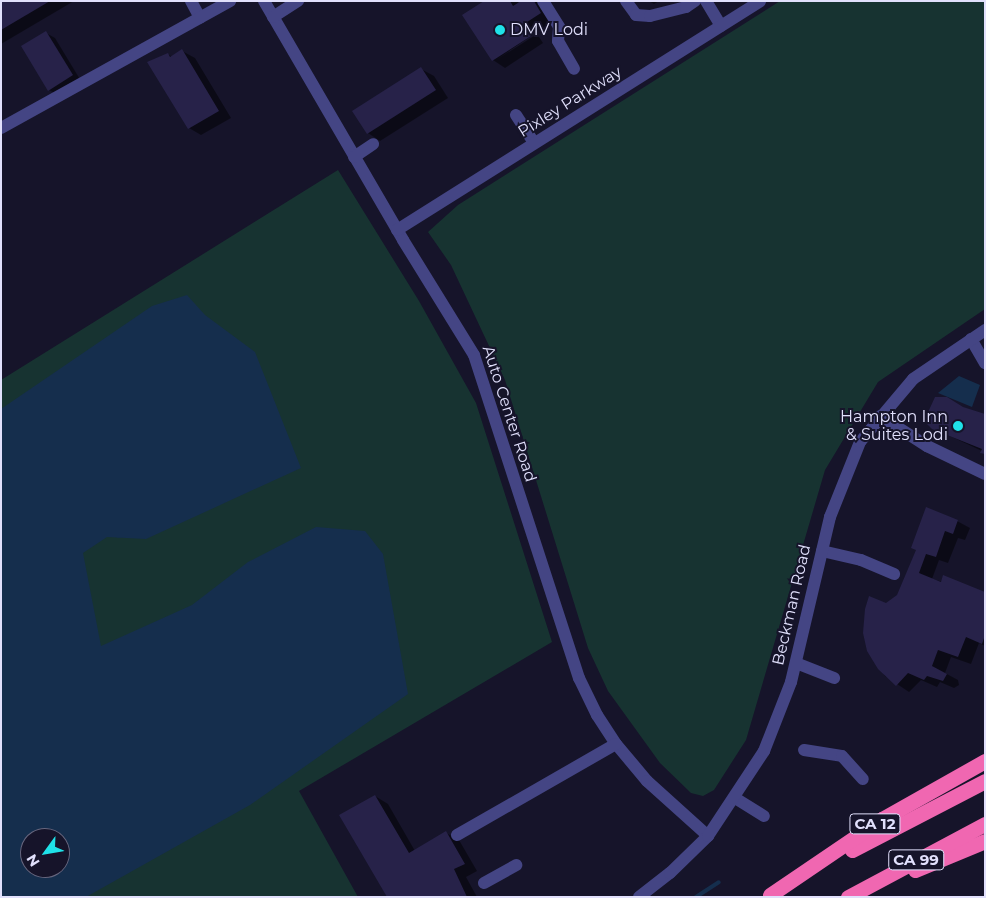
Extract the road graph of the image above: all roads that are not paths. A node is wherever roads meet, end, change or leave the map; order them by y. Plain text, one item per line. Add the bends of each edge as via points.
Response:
1 (191, 1) edge
2 (230, 1) edge
3 (264, 1) edge
4 (298, 1) edge
5 (543, 1) edge
6 (626, 1) edge
7 (695, 1) edge
8 (706, 1) edge
9 (760, 1) edge
10 (273, 17) junction
11 (200, 18) junction
12 (721, 26) junction
13 (574, 69) dead end
14 (516, 115) dead end
15 (1, 128) edge
16 (534, 143) junction
17 (373, 144) dead end
18 (354, 156) junction
19 (396, 230) junction
20 (985, 330) edge
21 (971, 339) junction
22 (985, 363) edge
23 (880, 416) junction
24 (985, 474) edge
25 (822, 551) junction
26 (894, 574) dead end
27 (796, 663) junction
28 (834, 678) dead end
29 (616, 744) junction
30 (804, 750) dead end
31 (985, 761) edge
32 (863, 779) dead end
33 (985, 781) edge
34 (735, 798) junction
35 (764, 816) dead end
36 (985, 824) edge
37 (457, 835) dead end
38 (708, 836) junction
39 (985, 841) edge
40 (516, 865) dead end
41 (484, 883) dead end
42 (768, 896) edge
43 (639, 897) edge
44 (848, 897) edge

1 - 11 street
2 - 11 street
3 - 10 street, Auto Center Road
4 - 10 street
5 - 13 street via 559,27 558,41
6 - 7 street via 636,15 650,16 686,7
8 - 12 street
9 - 12 street, Pixley Parkway
10 - 18 street, Auto Center Road
11 - 15 street
12 - 16 street, Pixley Parkway
14 - 16 street
16 - 19 street, Pixley Parkway
17 - 18 street
18 - 19 street, Auto Center Road
19 - 29 street, Auto Center Road via 474,355 579,678
20 - 21 street, Beckman Road
21 - 22 street
21 - 23 street, Beckman Road via 913,379
23 - 24 street via 927,446
23 - 25 street, Beckman Road via 848,466
25 - 26 street via 861,560
25 - 27 street, Beckman Road
27 - 28 street
27 - 34 street, Beckman Road via 780,715 764,752
29 - 37 street
29 - 38 street, Auto Center Road via 647,782
30 - 32 street via 842,756
31 - 42 highway, CA 12 via 882,819
33 - 42 highway, CA 99
34 - 35 street
34 - 38 street, Beckman Road
36 - 44 highway, CA 99
38 - 43 street, Beckman Road via 670,873
39 - 44 highway
40 - 41 street

